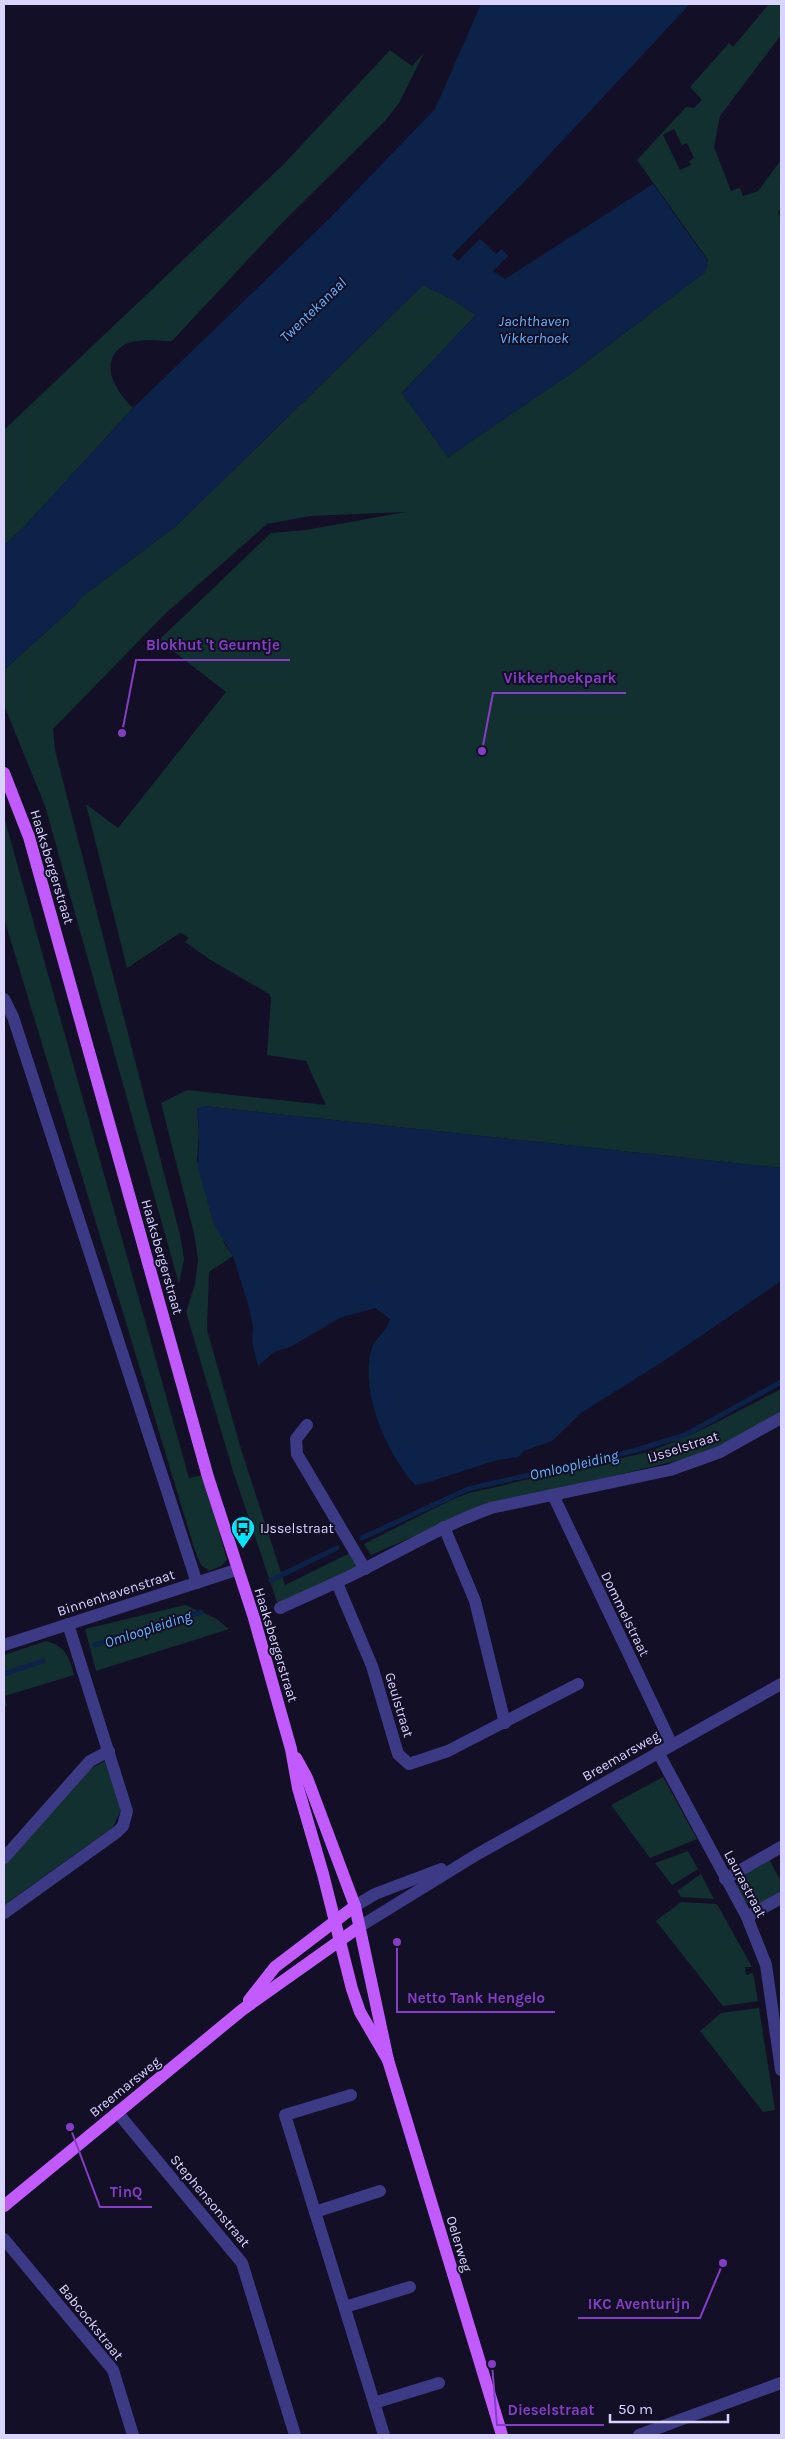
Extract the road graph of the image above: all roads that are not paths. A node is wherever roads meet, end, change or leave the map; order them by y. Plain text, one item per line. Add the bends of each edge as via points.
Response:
1 (4, 773) edge
2 (4, 999) edge
3 (781, 1418) edge
4 (307, 1425) dead end
5 (553, 1495) junction
6 (444, 1527) junction
7 (364, 1569) junction
8 (236, 1570) junction
9 (197, 1583) junction
10 (337, 1583) junction
11 (280, 1608) dead end
12 (68, 1624) junction
13 (4, 1644) edge
14 (578, 1684) dead end
15 (781, 1684) edge
16 (505, 1723) junction
17 (672, 1745) junction
18 (291, 1749) junction
19 (109, 1751) junction
20 (658, 1752) junction
21 (781, 1847) edge
22 (476, 1855) junction
23 (4, 1858) edge
24 (725, 1879) junction
25 (781, 1898) edge
26 (355, 1906) junction
27 (4, 1913) edge
28 (747, 1917) junction
29 (335, 1921) junction
30 (359, 1927) junction
31 (339, 1942) junction
32 (242, 2010) junction
33 (779, 2044) edge
34 (388, 2060) junction
35 (781, 2070) edge
36 (351, 2094) dead end
37 (117, 2112) junction
38 (380, 2192) dead end
39 (4, 2206) edge
40 (315, 2212) junction
41 (4, 2239) edge
42 (410, 2287) dead end
43 (344, 2308) junction
44 (439, 2383) dead end
45 (781, 2383) edge
46 (374, 2404) junction
47 (133, 2435) edge
48 (295, 2435) edge
49 (384, 2435) edge
50 (502, 2435) edge
51 (640, 2435) edge

1 - 8 main road, Haaksbergerstraat via 31,846
2 - 9 street via 16,1026
3 - 5 street, IJsselstraat via 720,1452 670,1470
4 - 7 street via 296,1439 298,1454
5 - 6 street, IJsselstraat via 492,1508
5 - 17 street, Dommelstraat
6 - 7 street, IJsselstraat
6 - 16 street via 475,1601
7 - 10 street, IJsselstraat
8 - 9 street, Binnenhavenstraat
8 - 18 main road, Haaksbergerstraat via 254,1618
9 - 12 street, Binnenhavenstraat
10 - 11 street, IJsselstraat
10 - 16 street, Geulstraat via 372,1666 398,1754 410,1764 448,1751
12 - 13 street, Binnenhavenstraat
12 - 19 street
14 - 16 street, Geulstraat
15 - 17 street, Breemarsweg
17 - 20 street, Breemarsweg
18 - 26 main road, Haaksbergerstraat via 307,1778
18 - 29 main road, Haaksbergerstraat via 298,1788
19 - 23 street via 90,1761
19 - 27 street via 127,1811 123,1826
20 - 22 street, Breemarsweg
20 - 24 street, Laurastraat
21 - 24 street
22 - 26 street, Breemarsweg via 374,1894
22 - 30 street, Breemarsweg
24 - 28 street, Laurastraat
25 - 28 street
26 - 29 main road, Breemarsweg
26 - 30 main road, Oelerweg
28 - 33 street, Laurastraat via 766,1965
29 - 31 main road, Oelerweg
29 - 32 main road, Breemarsweg via 275,1967
30 - 31 main road, Breemarsweg
30 - 34 main road, Oelerweg
31 - 32 main road, Breemarsweg
31 - 34 main road, Oelerweg via 360,2012
32 - 37 main road, Breemarsweg
33 - 35 street, Laurastraat
34 - 50 main road, Oelerweg
36 - 40 street via 285,2115
37 - 39 main road, Breemarsweg
37 - 48 street, Stephensonstraat via 242,2263
38 - 40 street
40 - 43 street
41 - 47 street, Babcockstraat via 112,2370
42 - 43 street
43 - 46 street
44 - 46 street
45 - 51 street
46 - 49 street

